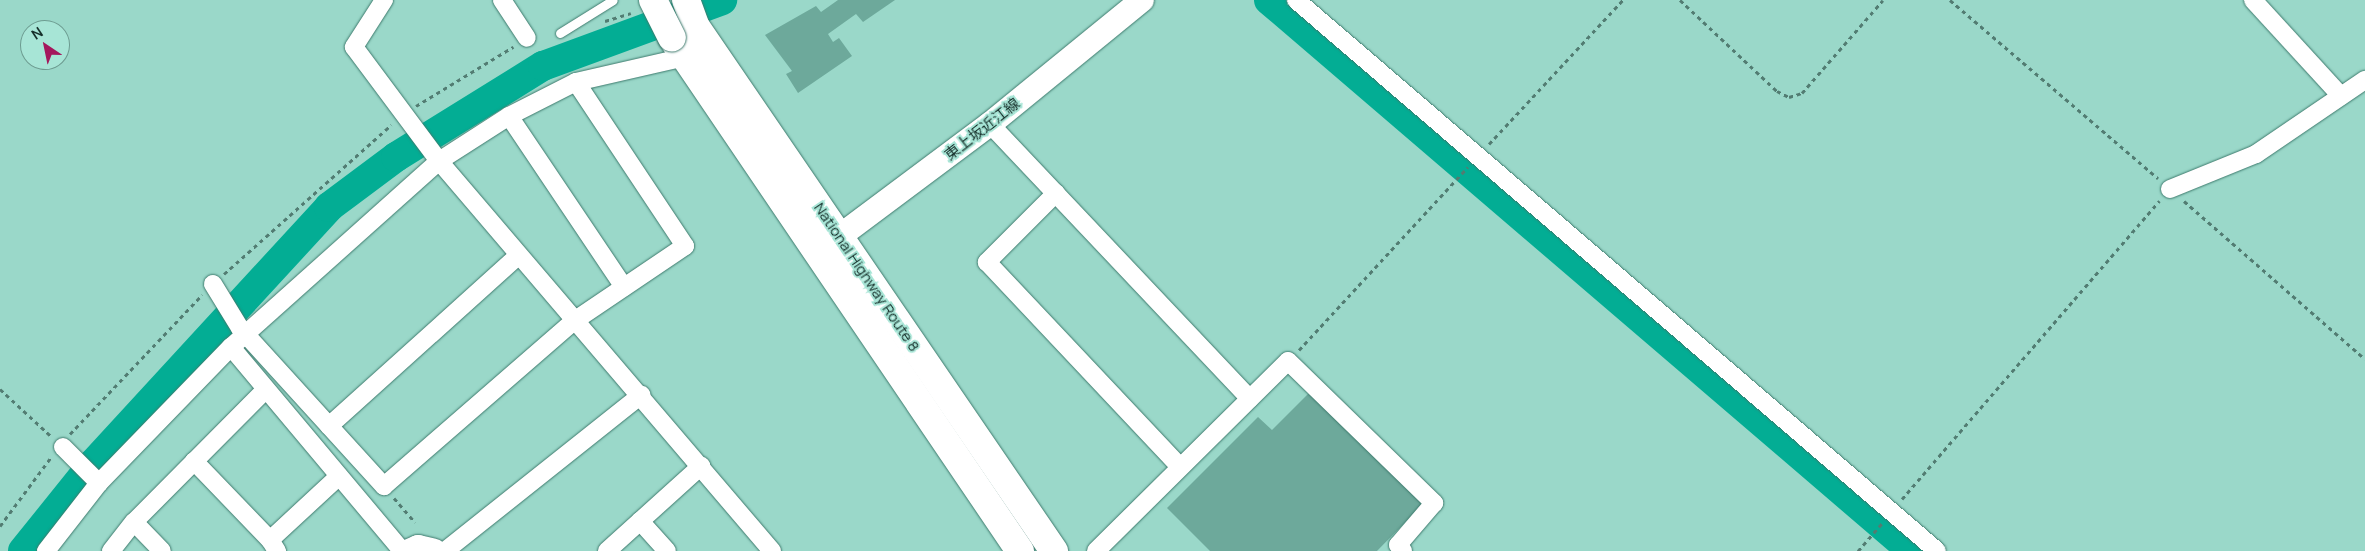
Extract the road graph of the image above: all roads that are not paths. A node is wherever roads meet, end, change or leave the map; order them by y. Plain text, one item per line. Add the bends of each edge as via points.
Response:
1 (384, 0) edge
2 (502, 0) edge
3 (613, 0) edge
4 (653, 0) edge
5 (686, 0) edge
6 (1142, 0) edge
7 (1296, 0) edge
8 (2253, 0) edge
9 (560, 33) dead end
10 (527, 38) road end
11 (678, 47) junction
12 (2365, 80) edge
13 (576, 82) junction
14 (2341, 96) junction
15 (510, 116) junction
16 (990, 124) junction
17 (436, 158) junction
18 (2170, 189) road end
19 (1056, 193) junction
20 (840, 236) junction
21 (818, 252) junction
22 (518, 256) junction
23 (214, 286) road end
24 (624, 286) junction
25 (574, 321) junction
26 (243, 331) junction
27 (231, 347) junction
28 (266, 389) junction
29 (641, 396) junction
30 (1250, 399) junction
31 (329, 426) junction
32 (62, 446) road end
33 (194, 461) junction
34 (701, 466) junction
35 (1178, 466) junction
36 (339, 476) junction
37 (99, 483) junction
38 (640, 521) junction
39 (134, 522) junction
40 (273, 546) edge
41 (46, 551) edge
42 (111, 551) edge
43 (162, 551) edge
44 (402, 551) edge
45 (408, 551) edge
46 (436, 551) edge
47 (445, 551) edge
48 (607, 551) edge
49 (667, 551) edge
50 (772, 551) edge
51 (1020, 551) edge
52 (1054, 551) edge
53 (1096, 551) edge
54 (1403, 551) edge
55 (1937, 551) edge

1 - 17 street via 354,47
2 - 10 street
3 - 9 lane
4 - 11 highway, National Highway Route 8, bridge
5 - 20 highway, National Highway Route 8 via 696,27
6 - 16 main road, 東上坂近江線
7 - 55 street
8 - 14 street
11 - 13 street
11 - 21 highway, National Highway Route 8
12 - 14 street
13 - 15 street
13 - 24 street via 685,246
14 - 18 street via 2256,154
15 - 17 street
15 - 24 street
16 - 19 street
16 - 20 main road, 東上坂近江線
17 - 22 street
17 - 26 street
19 - 30 street
19 - 35 street via 987,262
20 - 21 main road, 東上坂近江線
20 - 52 highway, National Highway Route 8
21 - 51 highway, National Highway Route 8
22 - 25 street
22 - 31 street
23 - 26 street
24 - 25 street
25 - 29 street
25 - 31 street via 384,486
26 - 27 street
26 - 31 street
27 - 28 street
27 - 37 street
28 - 33 street
28 - 36 street
29 - 34 street
29 - 47 street
30 - 35 street
30 - 54 street via 1288,361 1434,503 1398,545
32 - 37 street
33 - 39 street
33 - 40 street
34 - 38 street
34 - 50 street
35 - 53 street
36 - 40 street
36 - 44 street
37 - 41 street
38 - 48 street
38 - 49 street
39 - 42 street
39 - 43 street
45 - 46 main road via 418,547

